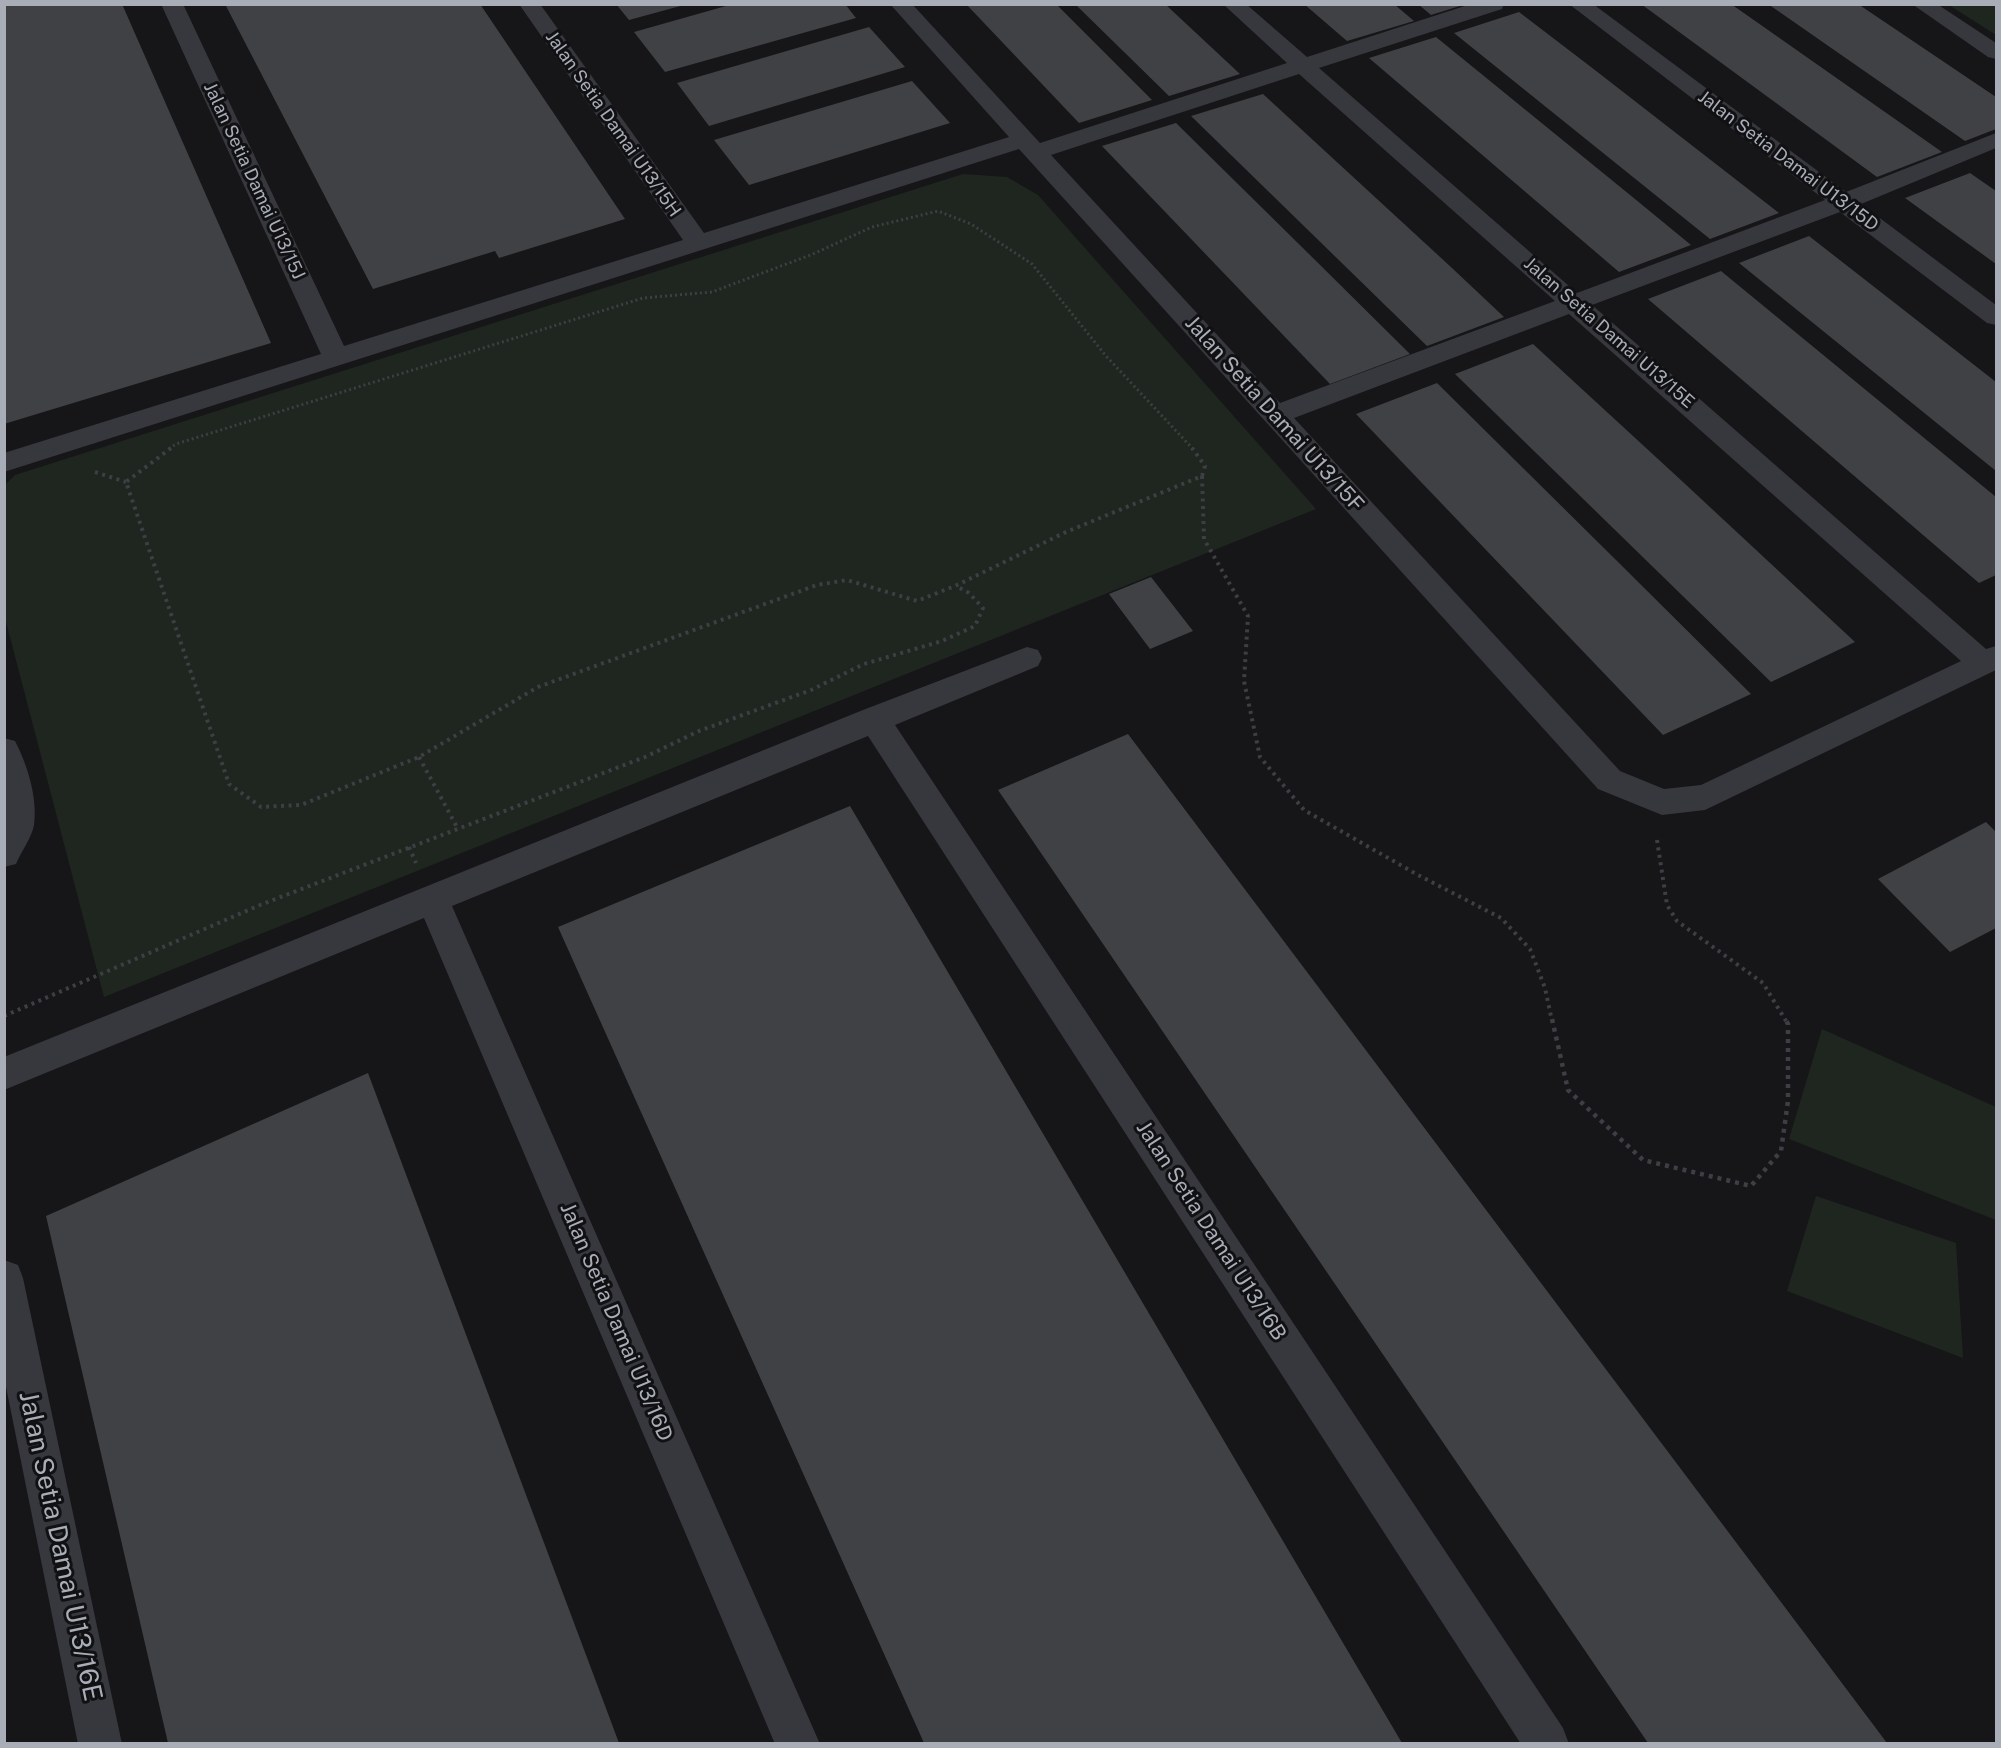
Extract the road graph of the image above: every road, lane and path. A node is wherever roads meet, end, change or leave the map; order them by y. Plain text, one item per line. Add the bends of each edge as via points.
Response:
1 (172, 4) edge
2 (529, 4) edge
3 (900, 4) edge
4 (1233, 4) edge
5 (1494, 4) edge
6 (1580, 4) edge
7 (1922, 4) edge
8 (1996, 52) edge
9 (1302, 65) junction
10 (1996, 140) edge
11 (1029, 146) junction
12 (1843, 202) junction
13 (698, 243) junction
14 (1576, 303) junction
15 (1996, 317) edge
16 (336, 358) junction
17 (1275, 415) junction
18 (4, 463) edge
19 (1202, 476) junction
20 (955, 586) junction
21 (1027, 658) dead end
22 (1990, 660) edge
23 (874, 719) junction
24 (4, 750) edge
25 (419, 757) junction
26 (1662, 802) junction
27 (458, 829) junction
28 (11, 840) edge
29 (433, 900) junction
30 (4, 1016) edge
31 (4, 1074) edge
32 (4, 1278) edge
33 (100, 1743) edge
34 (798, 1743) edge
35 (1547, 1743) edge

1 - 16 street, Jalan Setia Damai U13/15J
2 - 13 street, Jalan Setia Damai U13/15H
3 - 11 street, Jalan Setia Damai U13/15F
4 - 9 street, Jalan Setia Damai U13/15E
5 - 9 street
6 - 12 street, Jalan Setia Damai U13/15D
7 - 8 street
9 - 11 street
9 - 14 street, Jalan Setia Damai U13/15E
10 - 12 street
11 - 13 street
11 - 17 street, Jalan Setia Damai U13/15F
12 - 14 street
12 - 15 street, Jalan Setia Damai U13/15D
13 - 16 street
14 - 17 street
14 - 22 street, Jalan Setia Damai U13/15E
16 - 18 street
17 - 26 street, Jalan Setia Damai U13/15F via 1609,780
19 - 20 path via 1065,531
19 - 25 path via 1205,466 1197,453 1106,356 1032,264 970,224 938,211 872,227 712,292 643,298 176,444 126,482 229,784 261,807 301,805
19 - 26 path via 1204,539 1248,616 1244,681 1260,757 1304,810 1501,918 1530,949 1538,968 1568,1090 1644,1160 1751,1186 1781,1151 1788,1101 1788,1024 1763,983 1677,921 1667,905 1657,842
20 - 25 path via 917,601 847,580 817,585 538,687
20 - 27 path via 969,593 983,608 975,626 864,664 771,706 699,731 645,757
21 - 23 street
22 - 26 street via 1705,797
23 - 29 street
23 - 35 street, Jalan Setia Damai U13/16B
24 - 28 street via 17,794
25 - 27 path
27 - 30 path via 260,905
29 - 31 street
29 - 34 street, Jalan Setia Damai U13/16D
32 - 33 street, Jalan Setia Damai U13/16E

